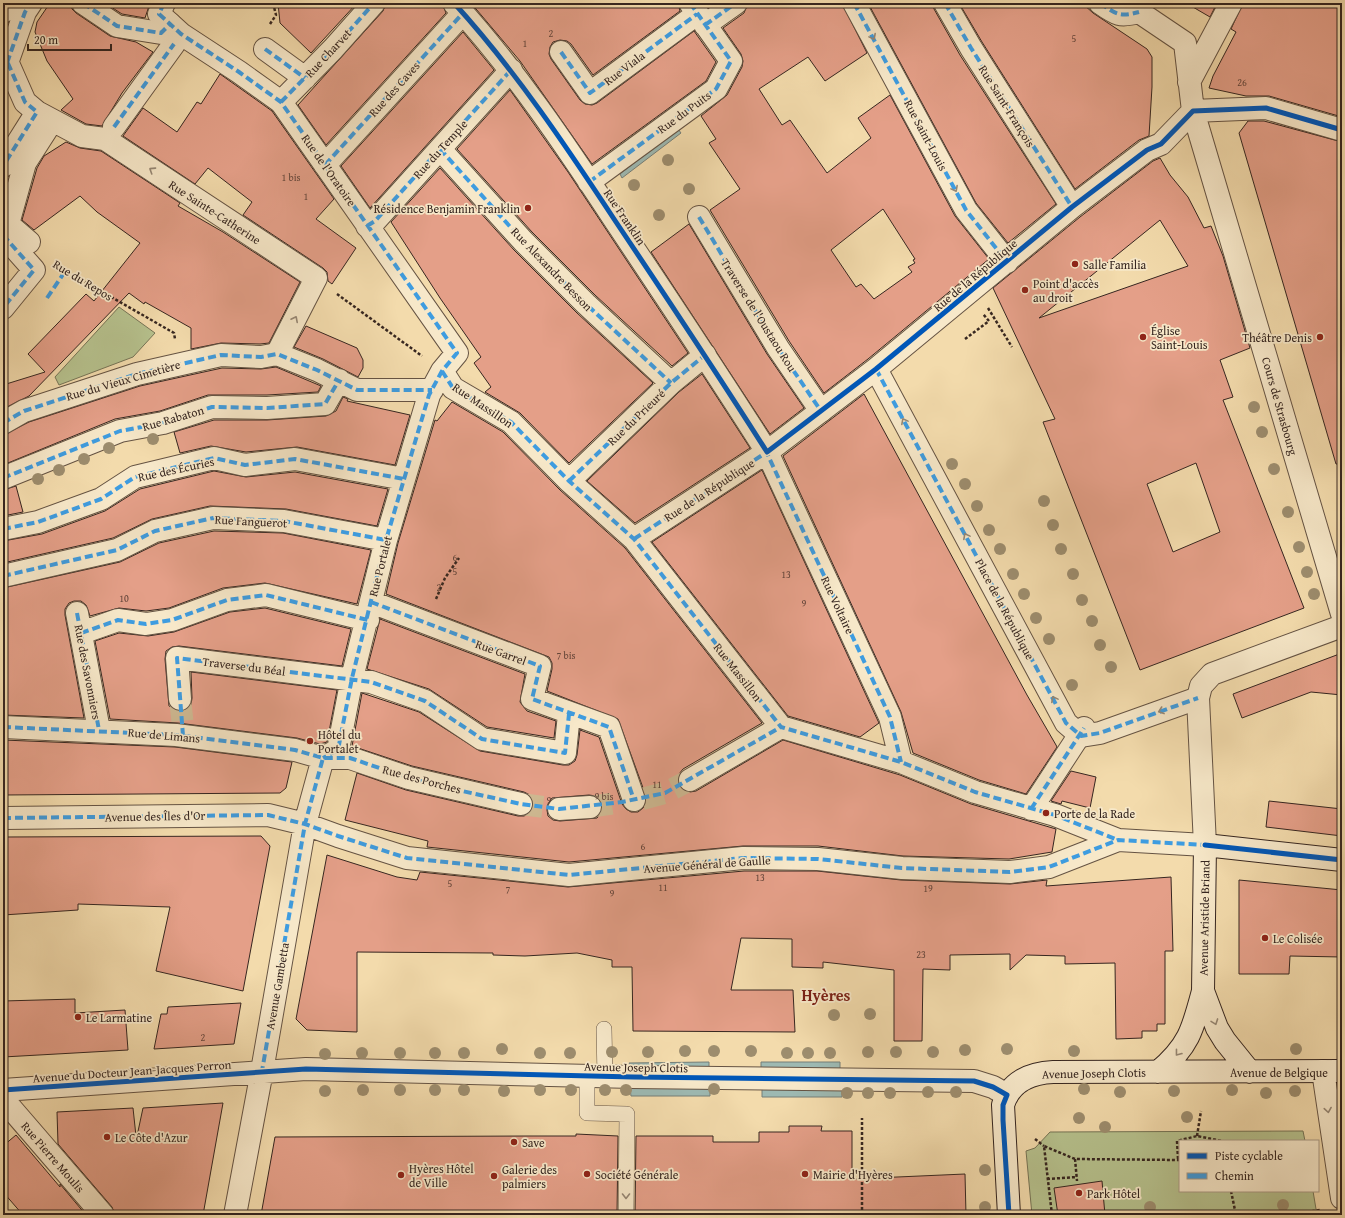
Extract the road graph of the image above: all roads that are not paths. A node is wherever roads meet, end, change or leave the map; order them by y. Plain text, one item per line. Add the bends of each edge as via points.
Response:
1 (7, 3) edge
2 (31, 3) edge
3 (83, 3) edge
4 (164, 3) edge
5 (374, 3) edge
6 (736, 3) edge
7 (854, 3) edge
8 (945, 3) edge
9 (1100, 3) edge
10 (1231, 3) edge
11 (1140, 7) edge
12 (458, 8) edge
13 (3, 12) edge
14 (698, 14) edge
15 (172, 34) junction
16 (265, 49) dead end
17 (561, 52) dead end
18 (5, 58) edge
19 (511, 70) junction
20 (305, 78) junction
21 (1189, 82) junction
22 (281, 102) junction
23 (1193, 110) junction
24 (44, 116) junction
25 (114, 126) dead end
26 (1342, 130) edge
27 (440, 149) junction
28 (325, 165) junction
29 (3, 166) edge
30 (590, 182) junction
31 (1072, 207) junction
32 (699, 217) dead end
33 (367, 226) junction
34 (3, 235) edge
35 (29, 242) road end
36 (1007, 262) junction
37 (3, 308) edge
38 (277, 354) junction
39 (705, 355) junction
40 (876, 369) junction
41 (442, 371) junction
42 (339, 380) junction
43 (671, 384) junction
44 (432, 390) junction
45 (821, 411) junction
46 (3, 423) edge
47 (767, 452) junction
48 (3, 478) edge
49 (404, 479) junction
50 (569, 481) junction
51 (3, 529) edge
52 (634, 539) junction
53 (386, 540) junction
54 (3, 576) edge
55 (369, 611) junction
56 (1342, 614) edge
57 (79, 623) joint
58 (1342, 626) edge
59 (352, 678) junction
60 (1198, 698) junction
61 (180, 699) tunnel mouth
62 (569, 714) junction
63 (3, 727) edge
64 (780, 727) junction
65 (99, 730) junction
66 (1083, 732) junction
67 (322, 758) junction
68 (901, 762) junction
69 (690, 780) tunnel mouth
70 (633, 800) dead end
71 (521, 804) tunnel mouth
72 (590, 807) tunnel mouth
73 (559, 809) tunnel mouth
74 (1031, 809) junction
75 (3, 818) edge
76 (305, 824) junction
77 (1118, 840) junction
78 (1205, 845) junction
79 (1342, 860) edge
80 (1203, 991) junction
81 (604, 1029) dead end
82 (262, 1071) junction
83 (1332, 1071) edge
84 (1158, 1072) junction
85 (1216, 1072) joint
86 (1250, 1072) junction
87 (596, 1076) junction
88 (3, 1090) edge
89 (1006, 1094) junction
90 (3, 1099) edge
91 (1334, 1204) edge
92 (103, 1215) edge
93 (235, 1215) edge
94 (626, 1215) edge
95 (1009, 1215) edge

1 - 13 street
2 - 18 street
3 - 15 street via 118,26
4 - 15 street, Rue de l'Oratoire via 159,14
5 - 20 street, Rue Charvet
6 - 14 street, Rue Viala
7 -> 36 street, Rue Saint-Louis via 966,210
8 - 31 street, Rue Saint-François
9 - 11 street via 1123,16
10 - 21 street
11 - 21 street, Cours de Strasbourg via 1185,43
12 - 19 street, Rue Franklin
12 - 28 street, Rue des Caves
14 - 17 street, Rue Viala via 590,93
14 - 30 street, Rue du Puits via 731,61 716,89
15 - 22 street, Rue de l'Oratoire via 181,34
15 - 25 street
16 - 20 street
18 - 24 street via 25,102
19 - 27 street, Rue du Temple
19 - 30 street, Rue Franklin
20 - 22 street, Rue Charvet
21 - 23 street, Cours de Strasbourg
22 - 28 street, Rue de l'Oratoire
23 - 26 street via 1266,108
23 - 31 street, Rue de la République via 1161,144 1147,150
23 - 56 street, Cours de Strasbourg
24 - 29 street
24 - 35 street via 25,163 8,224
38 -> 24 street, Rue Sainte-Catherine via 316,278 105,139 82,136
27 - 33 street, Rue du Temple
27 - 43 street, Rue Alexandre Besson via 528,246
28 - 33 street, Rue de l'Oratoire
30 - 39 street, Rue Franklin
31 - 36 street, Rue de la République
32 - 45 street, Traverse de l'Oustaou Rou via 778,348
33 - 41 street, Rue de l'Oratoire via 457,354
34 - 37 street via 34,270
36 - 40 street, Rue de la République
38 - 42 street
38 - 46 street, Rue du Vieux Cimetière via 261,357 221,355 137,374 24,410
39 - 43 street, Rue du Prieuré
39 - 47 street, Rue Franklin
40 - 45 street, Rue de la République
66 -> 40 street, Place de la République via 1066,723
41 - 44 street, Rue Portalet
41 - 50 street, Rue Massillon via 453,388 511,422
42 - 44 street via 357,390
42 - 48 street, Rue Rabaton via 325,404 267,408 212,406 163,423 120,431
43 - 50 street, Rue du Prieuré
44 - 49 street, Rue Portalet
45 - 47 street, Rue de la République
47 - 52 street, Rue de la République
47 - 68 street, Rue Voltaire via 890,717
49 - 51 street, Rue des Écuries via 295,459 245,465 214,458 135,477 101,499 38,522
49 - 53 street, Rue Portalet
50 - 52 street, Rue Massillon
52 - 64 street, Rue Massillon
53 - 54 street, Rue Fanguerot via 284,521 213,518 155,530 117,550
53 - 55 street, Rue Portalet
55 - 57 street, Rue Garrel via 266,595 228,600 172,620 146,624 118,620
55 - 59 street, Rue Portalet
55 - 62 street, Rue Garrel via 425,624 540,666 532,699
57 - 65 street, Rue des Savonniers
58 - 60 street via 1212,674 1201,686
59 - 61 street, Traverse du Béal via 177,658
59 - 62 street via 424,701 482,739 565,753
59 - 67 street, Rue Portalet via 338,750
60 -> 66 street via 1100,733
60 - 78 street, Avenue Aristide Briand
62 - 70 street, Rue Garrel via 609,727
63 - 65 street, Rue de Limans
64 - 68 street
64 - 69 street
65 - 67 street, Rue de Limans via 183,731 295,750
66 - 74 street
67 - 71 street, Rue des Porches via 350,758 409,778
67 - 76 street, Avenue Gambetta
68 - 74 street via 975,792
72 - 73 street
74 - 77 street via 1055,815
75 - 76 street, Avenue des Îles d'Or via 268,814
76 - 77 street, Avenue Général de Gaulle via 407,858 569,874 743,858 818,859 902,868 1010,872 1049,867
76 - 82 street, Avenue Gambetta
77 - 78 street, Avenue Général de Gaulle
78 - 79 street, Avenue Général de Gaulle
78 - 80 street, Avenue Aristide Briand
80 -> 84 street, Avenue Aristide Briand via 1194,1026 1187,1041 1173,1060
80 -> 86 street, Avenue Aristide Briand via 1217,1028
81 - 87 lane
82 - 87 street, Avenue Joseph Clotis via 306,1069
82 - 88 street, Avenue du Docteur Jean-Jacques Perron
82 - 93 street, Avenue Gambetta
83 - 86 street, Avenue de Belgique
83 -> 91 street
84 - 85 street, Avenue Joseph Clotis
84 - 89 street, Avenue Joseph Clotis via 1032,1074
85 - 86 street, Avenue de Belgique
87 - 89 street, Avenue Joseph Clotis via 974,1081
87 -> 94 lane via 587,1113 627,1114
89 - 95 street via 1003,1120
90 - 92 street, Rue Pierre Moulis

